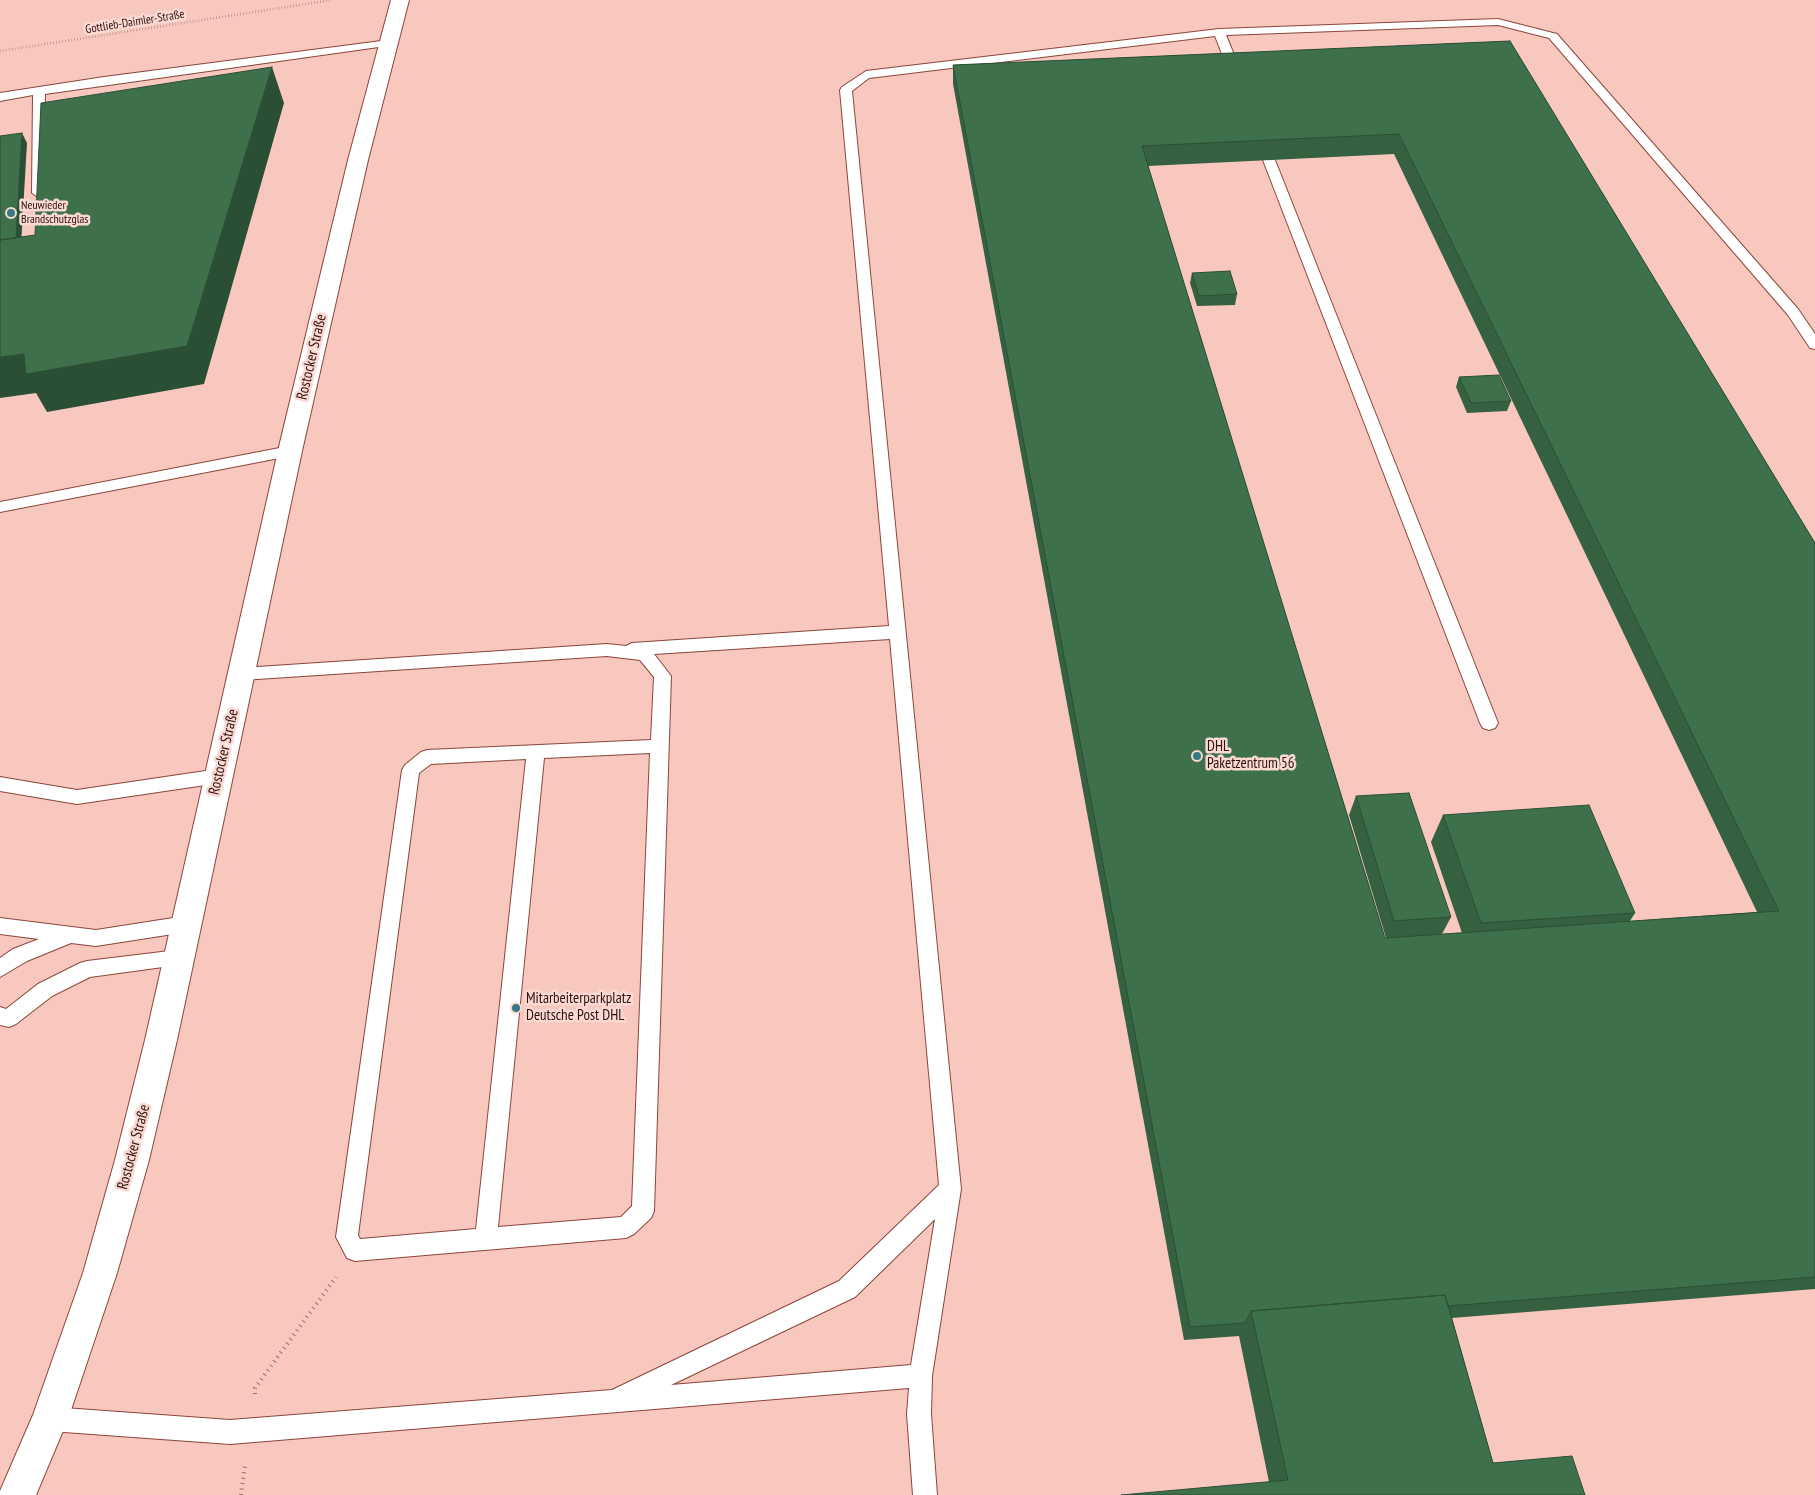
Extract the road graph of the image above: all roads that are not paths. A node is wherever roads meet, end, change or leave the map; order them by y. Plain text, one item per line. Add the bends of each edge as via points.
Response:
1 (400, 0) edge
2 (1219, 32) junction
3 (389, 43) junction
4 (1235, 72) edge
5 (38, 91) junction
6 (0, 97) edge
7 (1269, 160) edge
8 (37, 210) edge
9 (1815, 345) edge
10 (290, 451) junction
11 (0, 507) edge
12 (897, 632) junction
13 (607, 650) junction
14 (242, 674) junction
15 (1489, 723) dead end
16 (659, 746) junction
17 (536, 752) junction
18 (219, 776) junction
19 (0, 784) edge
20 (186, 924) junction
21 (0, 926) edge
22 (70, 935) junction
23 (178, 958) junction
24 (0, 970) edge
25 (0, 1016) edge
26 (950, 1189) junction
27 (486, 1239) junction
28 (921, 1376) junction
29 (611, 1402) junction
30 (50, 1419) junction
31 (17, 1495) edge
32 (925, 1495) edge

1 - 3 street, Rostocker Straße
2 - 4 lane
2 - 9 lane via 1498,22 1553,36 1793,312
2 - 12 lane via 866,74 846,90
3 - 5 lane
3 - 10 street, Rostocker Straße via 358,160
5 - 6 lane
5 - 8 lane
7 - 15 lane
10 - 11 lane
10 - 14 street, Rostocker Straße
12 - 13 lane
12 - 26 lane
13 - 14 lane
13 - 16 lane via 645,654 663,676
14 - 18 street, Rostocker Straße
16 - 17 lane
16 - 27 lane via 643,1211 626,1227
17 - 27 lane
17 - 27 lane via 427,757 411,770 346,1237 355,1250
18 - 19 lane via 78,797
18 - 20 street, Rostocker Straße
20 - 22 lane via 96,938
20 - 23 street, Rostocker Straße
21 - 22 lane
22 - 24 lane via 20,955
23 - 25 lane via 87,969 45,990 9,1018
23 - 30 street, Rostocker Straße via 132,1160 100,1273
26 - 28 lane
26 - 29 lane via 847,1289
28 - 29 lane
28 - 32 lane via 919,1414
29 - 30 lane via 230,1432
30 - 31 street, Rostocker Straße

